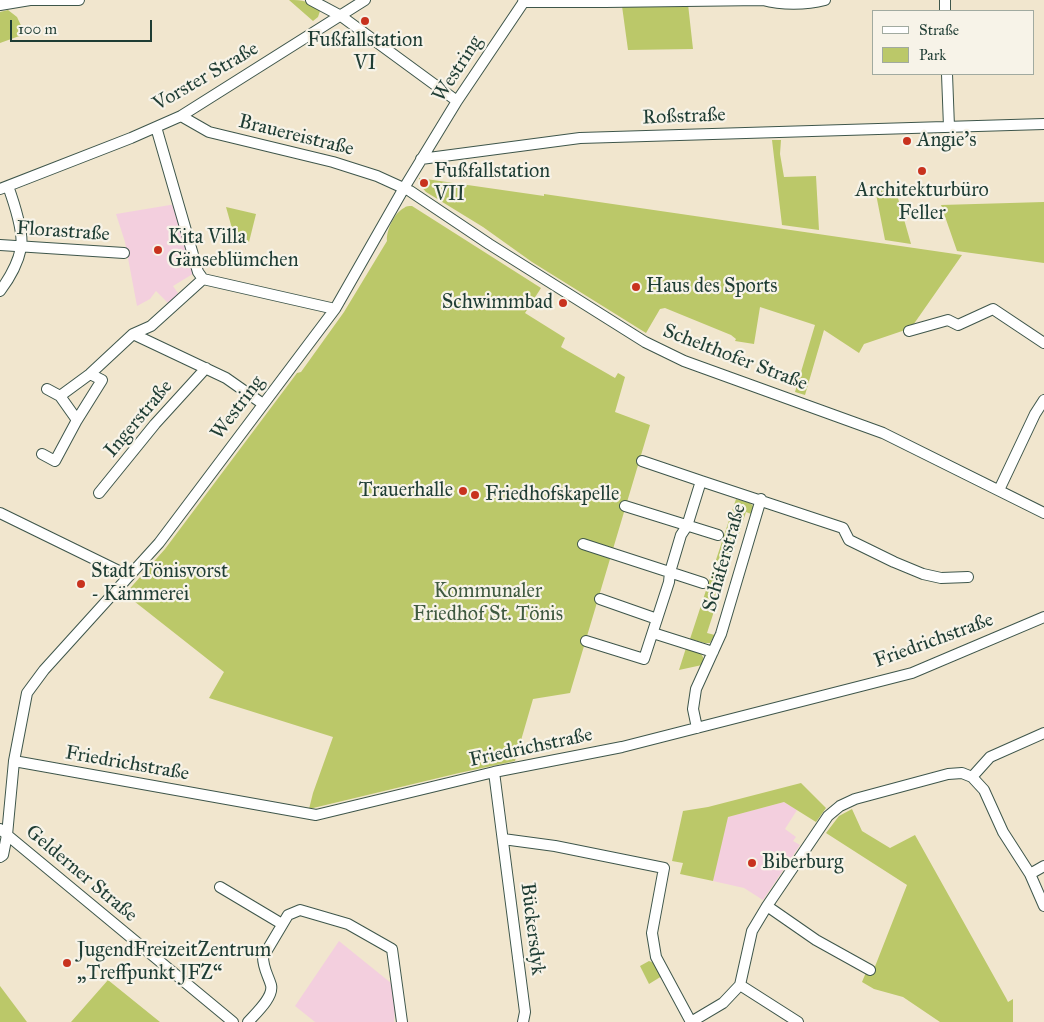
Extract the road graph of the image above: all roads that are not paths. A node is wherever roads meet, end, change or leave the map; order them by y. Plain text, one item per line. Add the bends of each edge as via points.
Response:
1 (79, 0) edge
2 (311, 0) edge
3 (365, 0) edge
4 (825, 0) edge
5 (524, 1) edge
6 (605, 1) edge
7 (0, 6) edge
8 (341, 16) junction
9 (947, 75) edge
10 (457, 101) junction
11 (181, 116) junction
12 (1044, 124) edge
13 (156, 127) junction
14 (949, 127) junction
15 (421, 159) junction
16 (4, 187) edge
17 (404, 188) junction
18 (0, 245) edge
19 (21, 247) junction
20 (124, 253) dead end
21 (203, 279) junction
22 (0, 291) edge
23 (334, 308) junction
24 (909, 331) dead end
25 (133, 334) junction
26 (1044, 343) edge
27 (206, 368) junction
28 (90, 374) junction
29 (47, 390) dead end
30 (60, 396) junction
31 (1044, 400) edge
32 (263, 404) junction
33 (77, 420) junction
34 (42, 454) dead end
35 (642, 461) dead end
36 (701, 481) junction
37 (999, 490) junction
38 (99, 493) dead end
39 (760, 500) junction
40 (625, 506) dead end
41 (0, 513) edge
42 (1044, 513) edge
43 (687, 526) junction
44 (718, 535) dead end
45 (583, 544) dead end
46 (670, 572) junction
47 (129, 576) junction
48 (968, 577) dead end
49 (703, 583) dead end
50 (600, 599) dead end
51 (1044, 617) edge
52 (657, 619) junction
53 (653, 633) junction
54 (586, 641) dead end
55 (713, 652) junction
56 (697, 728) junction
57 (1044, 733) edge
58 (14, 761) junction
59 (494, 772) junction
60 (972, 777) junction
61 (4, 832) edge
62 (503, 839) junction
63 (0, 857) edge
64 (1044, 866) edge
65 (1030, 874) junction
66 (220, 887) dead end
67 (767, 906) junction
68 (1044, 906) edge
69 (282, 924) junction
70 (870, 970) dead end
71 (740, 985) junction
72 (233, 1022) edge
73 (248, 1022) edge
74 (402, 1022) edge
75 (523, 1022) edge
76 (691, 1022) edge
77 (798, 1022) edge

1 - 7 street via 30,0
2 - 8 street
3 - 8 street, Vorster Straße
4 - 6 street via 774,3 763,0
5 - 6 street
5 - 10 street, Westring
8 - 10 street
8 - 11 street, Vorster Straße
9 - 14 street
10 - 15 street, Westring
11 - 13 street, Vorster Straße
11 - 17 street, Brauereistraße via 209,132 333,162
12 - 14 street, Roßstraße
13 - 16 street, Vorster Straße
13 - 21 street via 198,272
14 - 15 street, Roßstraße via 580,138
15 - 17 street, Westring
16 - 19 street via 17,213
17 - 23 street, Westring
17 - 37 street, Schelthofer Straße via 645,342 684,361 883,433
18 - 19 street, Florastraße
19 - 20 street, Florastraße
19 - 22 street
21 - 23 street
21 - 25 street via 151,326
23 - 32 street, Westring
24 - 26 street via 948,320 958,324 992,309
25 - 27 street, Ingerstraße
25 - 28 street
27 - 32 street, Ingerstraße
27 - 38 street, Ingerstraße
28 - 30 street
28 - 33 street via 102,380
29 - 30 street
30 - 33 street
31 - 37 street
32 - 47 street, Westring via 159,543
33 - 34 street via 55,461
35 - 36 street
36 - 39 street
36 - 43 street
37 - 42 street, Schelthofer Straße
39 - 48 street, Schäferstraße via 843,528 849,540 923,574 941,578
39 - 55 street, Schäferstraße
40 - 43 street
41 - 47 street
43 - 44 street
43 - 46 street via 680,535
45 - 46 street
46 - 49 street
46 - 52 street
47 - 58 street, Westring via 27,693
50 - 52 street
51 - 56 street, Friedrichstraße via 912,673
52 - 53 street
53 - 54 street via 644,659
53 - 55 street
55 - 56 street, Schäferstraße via 693,699
56 - 59 street, Friedrichstraße via 622,747
57 - 60 street via 990,757
58 - 59 street, Friedrichstraße via 316,815
58 - 61 street, Westring
59 - 62 street, Bückersdyk
60 - 65 street via 984,790 1002,832
60 - 67 street via 962,773 948,774 840,806 828,816
61 - 63 street, Westring via 3,855
61 - 72 street, Gelderner Straße
62 - 75 street, Bückersdyk via 525,1012
62 - 76 street via 664,868 652,933 656,957
64 - 65 street
65 - 68 street
66 - 69 street
67 - 70 street via 816,940
67 - 71 street via 752,931
69 - 73 street via 263,957 271,994
69 - 74 street via 288,915 300,910 348,924 392,949
71 - 76 street via 723,1003
71 - 77 street

